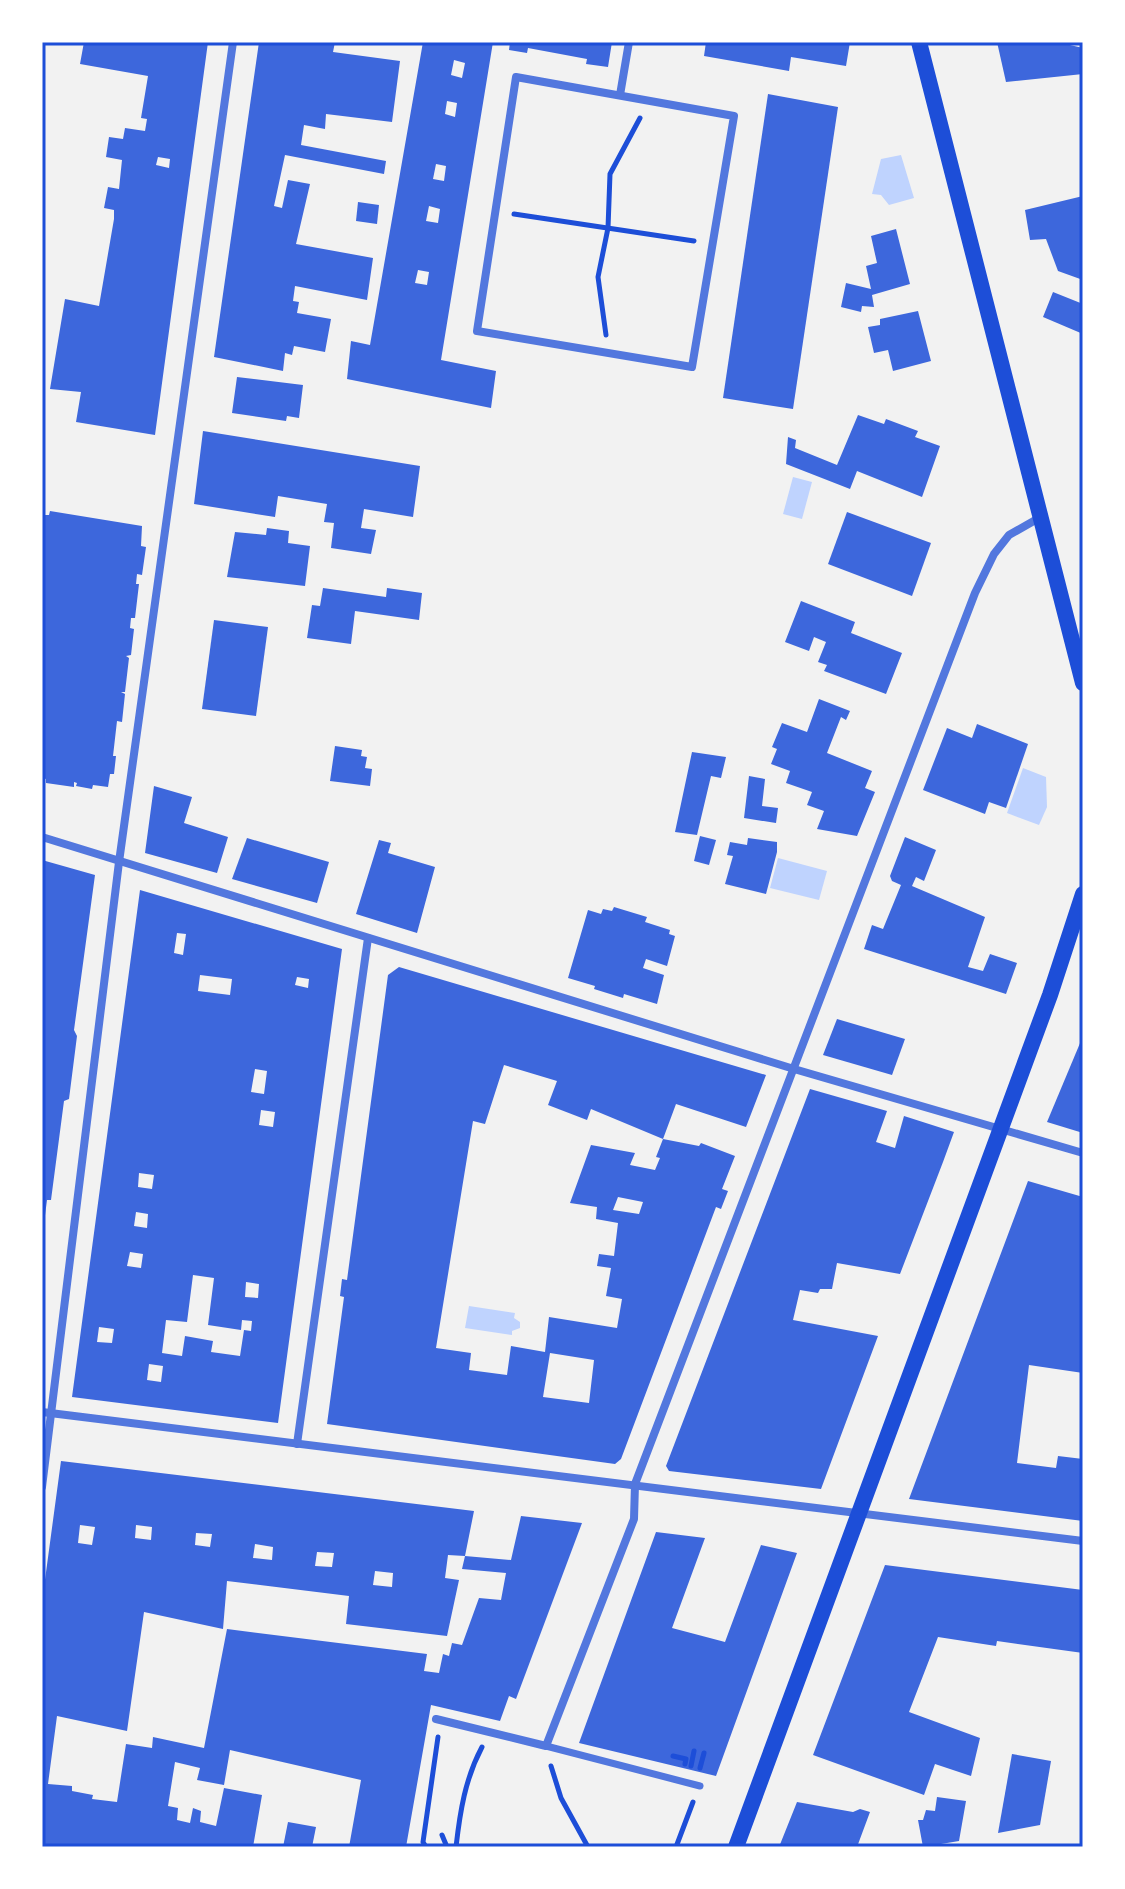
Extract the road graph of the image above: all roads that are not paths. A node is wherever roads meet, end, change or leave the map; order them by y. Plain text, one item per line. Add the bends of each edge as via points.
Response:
1 (233, 42) edge
2 (629, 42) edge
3 (919, 42) edge
4 (620, 95) junction
5 (1039, 518) junction
6 (1083, 683) edge
7 (42, 837) edge
8 (119, 862) junction
9 (1083, 894) edge
10 (368, 938) junction
11 (794, 1069) junction
12 (1000, 1129) junction
13 (1083, 1153) edge
14 (47, 1413) edge
15 (297, 1444) junction
16 (635, 1484) junction
17 (42, 1487) edge
18 (858, 1515) junction
19 (1083, 1541) edge
20 (436, 1719) road end
21 (546, 1746) junction
22 (700, 1786) road end
23 (736, 1847) edge

1 - 8 street
2 - 4 street
3 - 5 main road
4 - 4 street via 516,77 477,331 692,367 734,116
5 - 6 main road
5 - 11 street via 1009,535 975,593
7 - 8 street
8 - 10 street
8 - 14 street
9 - 12 main road
10 - 11 street
10 - 15 street
11 - 12 street
11 - 16 street
12 - 13 street
12 - 18 main road
14 - 15 street
14 - 17 street
15 - 16 street
16 - 18 street
16 - 21 street via 634,1519
18 - 19 street
18 - 23 main road
20 - 21 street
21 - 22 street

